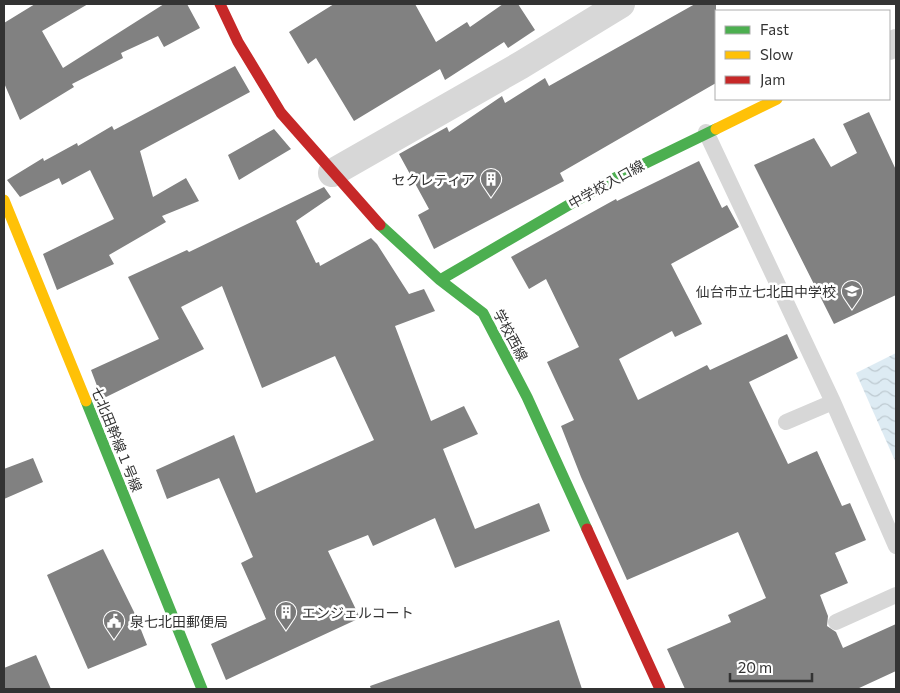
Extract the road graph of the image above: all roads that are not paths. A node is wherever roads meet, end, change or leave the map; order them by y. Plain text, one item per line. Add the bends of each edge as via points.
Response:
1 (220, 4) edge
2 (622, 4) edge
3 (775, 100) edge
4 (706, 132) junction
5 (332, 173) junction
6 (4, 200) edge
7 (440, 280) junction
8 (833, 402) junction
9 (786, 422) dead end
10 (896, 546) edge
11 (896, 595) edge
12 (836, 622) dead end
13 (202, 689) edge
14 (660, 689) edge

1 - 5 street, 学校西線 via 238,42 281,113
2 - 5 street
3 - 4 street, 中学校入口線
4 - 7 street, 中学校入口線 via 615,178
4 - 8 lane
5 - 7 street, 学校西線 via 369,215
6 - 13 street, 七北田幹線１号線
7 - 14 street, 学校西線 via 483,313 527,397
8 - 9 lane
8 - 10 lane
11 - 12 lane

